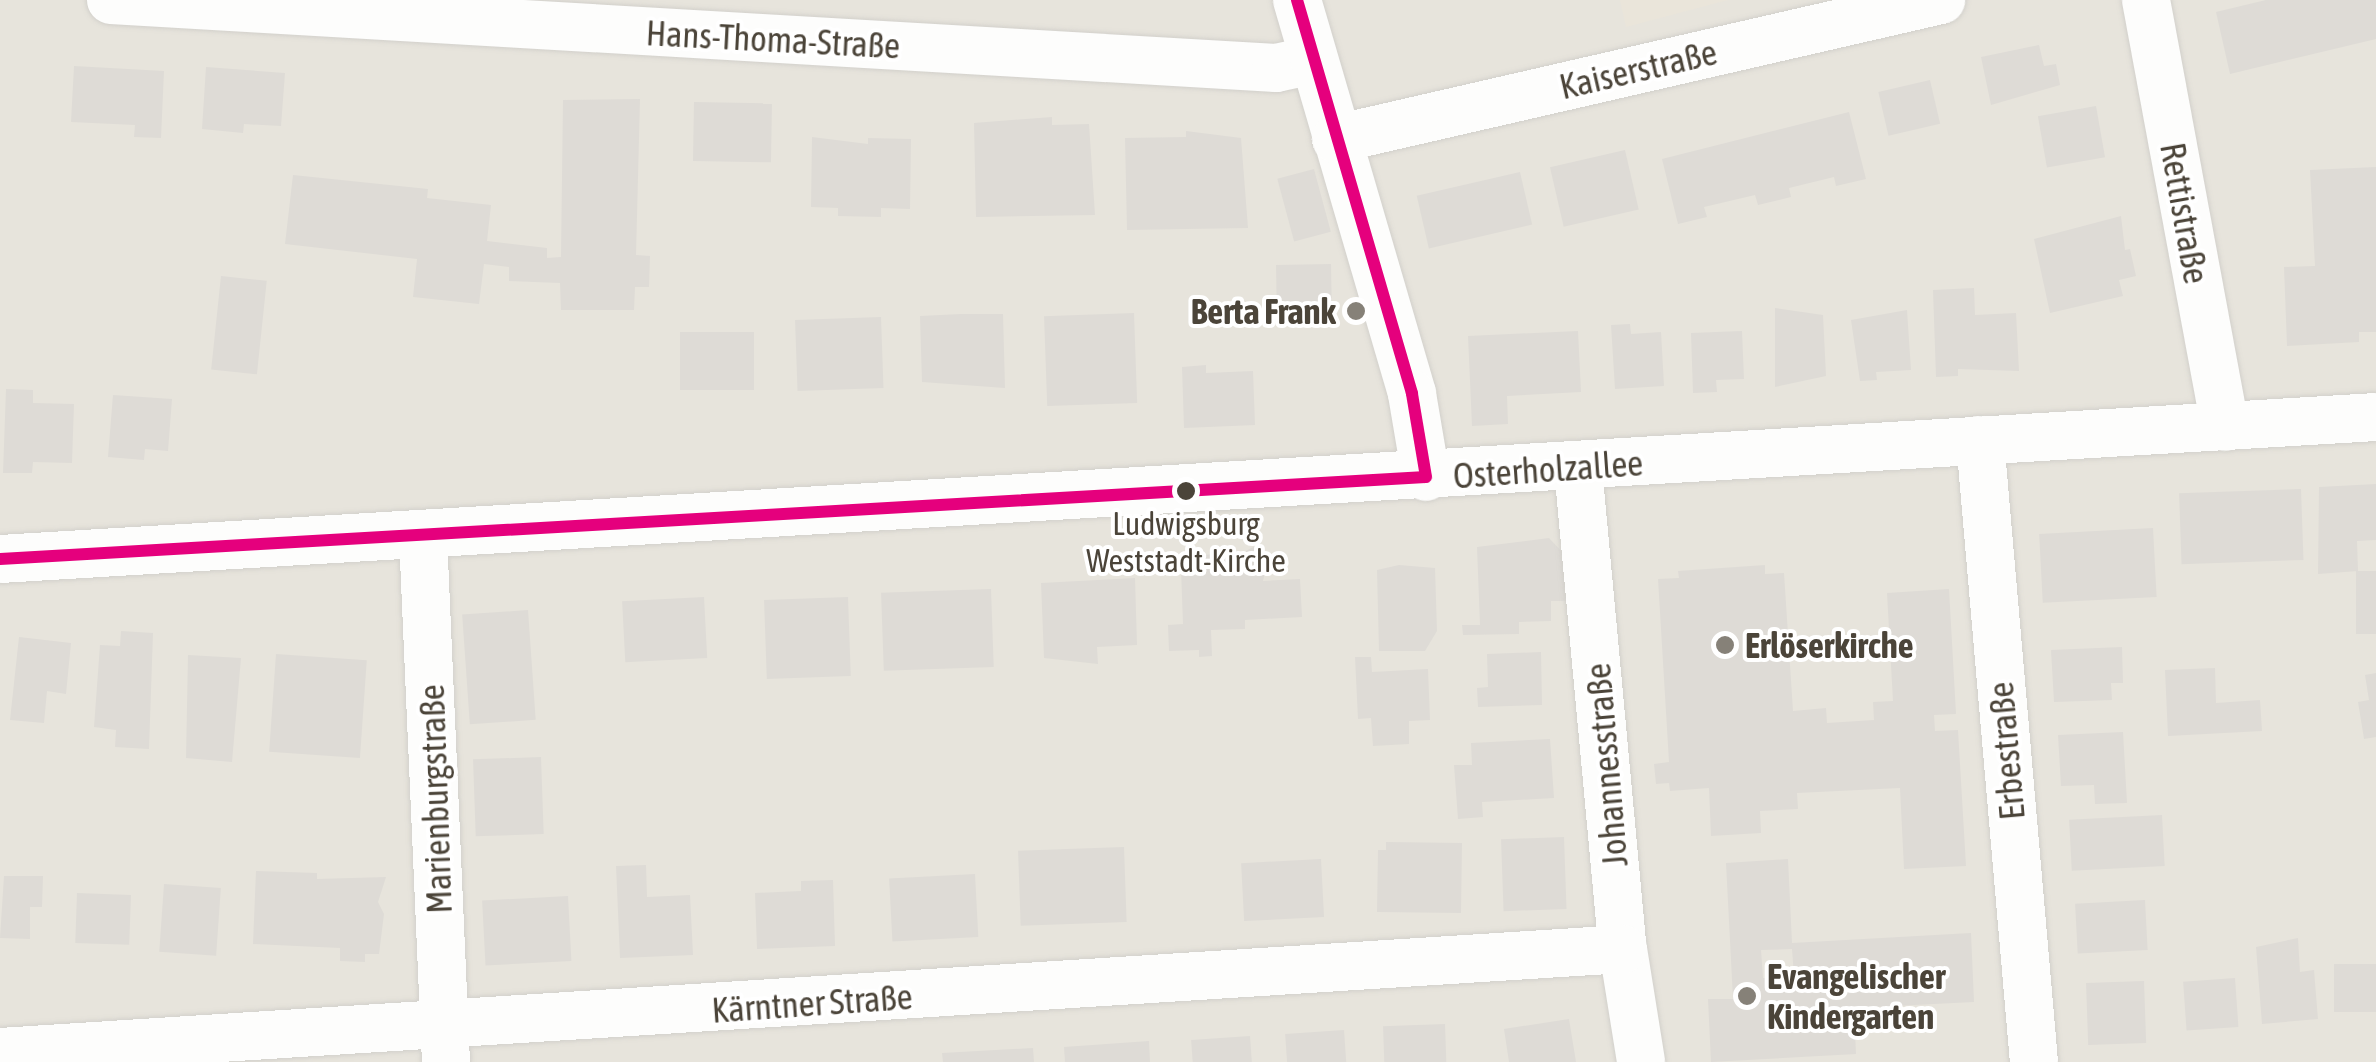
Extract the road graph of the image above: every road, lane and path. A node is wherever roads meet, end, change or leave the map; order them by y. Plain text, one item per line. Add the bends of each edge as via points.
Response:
1 (112, 0) edge
2 (1298, 0) edge
3 (1941, 0) edge
4 (2146, 0) edge
5 (1313, 60) junction
6 (1336, 139) junction
7 (2376, 417) edge
8 (2225, 427) junction
9 (1980, 440) junction
10 (1578, 468) junction
11 (1426, 477) junction
12 (423, 536) junction
13 (0, 559) edge
14 (1623, 949) junction
15 (445, 1045) edge
16 (0, 1052) edge
17 (1641, 1062) edge
18 (2034, 1062) edge

1 - 5 street, Hans-Thoma-Straße via 1276,68
2 - 5 street
3 - 6 street, Kaiserstraße
4 - 8 street, Rettistraße
5 - 6 street
6 - 11 street via 1412,394
7 - 8 street, Osterholzallee
8 - 9 street, Osterholzallee
9 - 10 street, Osterholzallee
9 - 18 street, Erbestraße
10 - 11 street, Osterholzallee
10 - 14 street, Johannesstraße
11 - 12 street, Osterholzallee
12 - 13 street, Osterholzallee
12 - 15 street, Marienburgstraße
14 - 15 street, Kärntner Straße
14 - 17 street, Johannesstraße
15 - 16 street, Kärntner Straße

